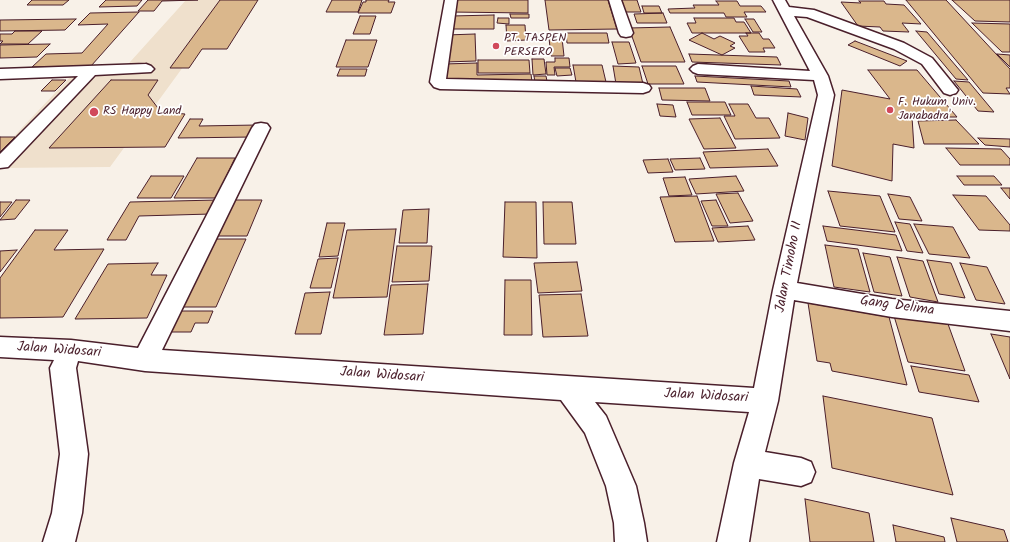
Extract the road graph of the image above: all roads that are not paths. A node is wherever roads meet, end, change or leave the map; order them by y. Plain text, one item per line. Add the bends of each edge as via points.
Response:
1 (451, 0) edge
2 (615, 0) edge
3 (783, 6) edge
4 (829, 7) dead end
5 (838, 23) junction
6 (626, 33) dead end
7 (146, 69) dead end
8 (698, 69) dead end
9 (90, 72) junction
10 (0, 74) edge
11 (820, 76) junction
12 (643, 88) dead end
13 (950, 90) dead end
14 (261, 128) dead end
15 (2, 163) dead end
16 (784, 290) junction
17 (1010, 321) edge
18 (0, 347) edge
19 (71, 350) junction
20 (145, 360) junction
21 (568, 389) junction
22 (765, 401) junction
23 (748, 463) junction
24 (800, 472) dead end
25 (59, 542) edge
26 (631, 542) edge
27 (733, 542) edge

1 - 12 street via 438,82 440,84
2 - 6 street
3 - 5 street
3 - 11 street, Jalan Timoho II
4 - 5 street
5 - 13 street via 899,46 927,61
7 - 9 street
8 - 11 street
9 - 10 street
9 - 15 street
11 - 16 street, Jalan Timoho II via 826,94
14 - 20 street
16 - 17 street, Gang Delima via 892,308
16 - 22 street, Jalan Timoho II
18 - 19 street, Jalan Widosari
19 - 20 street, Jalan Widosari
19 - 25 street via 63,368 74,454 66,513
20 - 21 street, Jalan Widosari
21 - 22 street, Jalan Widosari
21 - 26 street via 596,425 621,486
22 - 23 street, Jalan Timoho II
23 - 24 street
23 - 27 street, Jalan Timoho II

